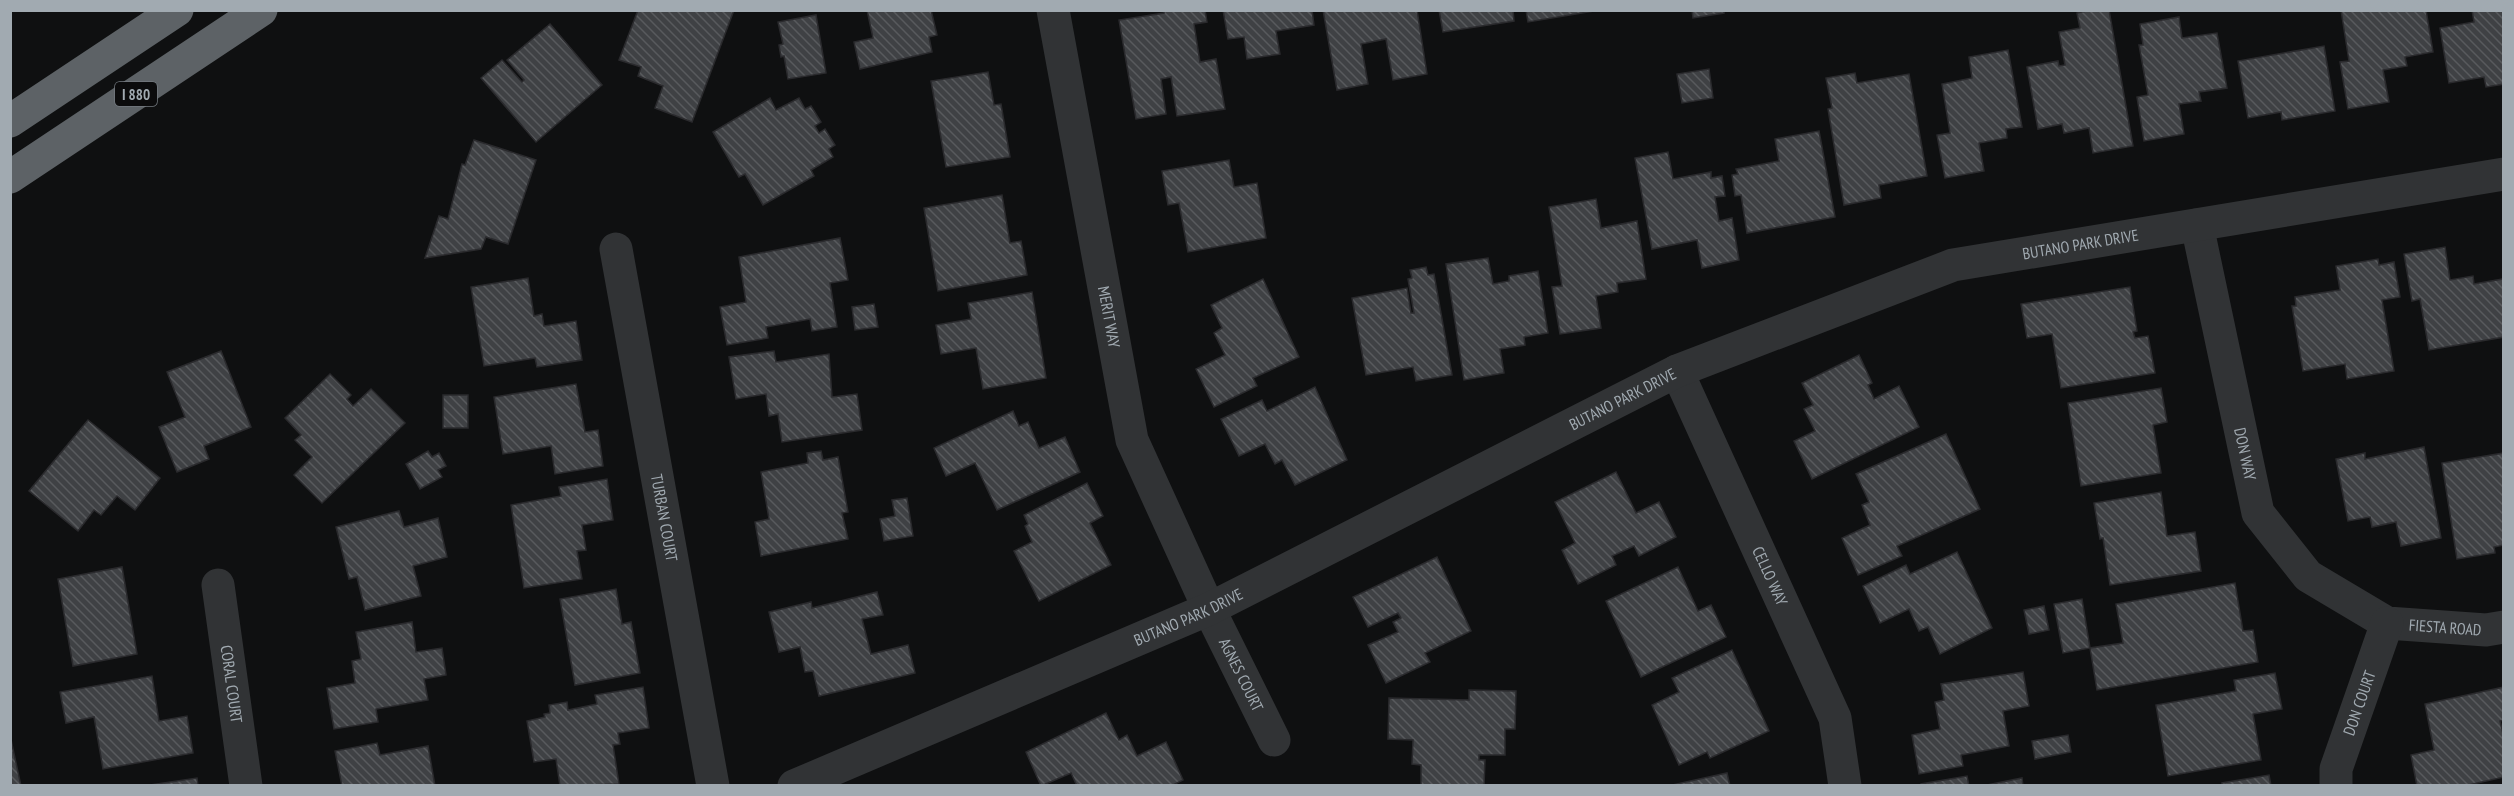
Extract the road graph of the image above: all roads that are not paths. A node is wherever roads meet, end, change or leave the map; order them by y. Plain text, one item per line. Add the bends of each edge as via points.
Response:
1 (177, 10) edge
2 (261, 10) edge
3 (1053, 10) edge
4 (10, 121) edge
5 (2504, 174) edge
6 (10, 177) edge
7 (2197, 225) junction
8 (616, 249) dead end
9 (1677, 371) junction
10 (219, 585) dead end
11 (1209, 609) junction
12 (2387, 623) junction
13 (2504, 627) edge
14 (1275, 740) dead end
15 (246, 786) edge
16 (713, 786) edge
17 (794, 786) edge
18 (1845, 786) edge
19 (2336, 786) edge

1 - 4 highway
2 - 6 highway, I 880
3 - 11 street, MERIT WAY via 1132,440
5 - 7 street, BUTANO PARK DRIVE
7 - 9 street, BUTANO PARK DRIVE via 1953,265
7 - 12 street, DON WAY via 2258,513 2308,576
8 - 16 street, TURBAN COURT
9 - 11 street, BUTANO PARK DRIVE
9 - 18 street, CELLO WAY via 1835,718
10 - 15 street, CORAL COURT
11 - 14 street, AGNES COURT
11 - 17 street, BUTANO PARK DRIVE
12 - 13 street, FIESTA ROAD via 2486,630
12 - 19 street, DON COURT via 2336,770

